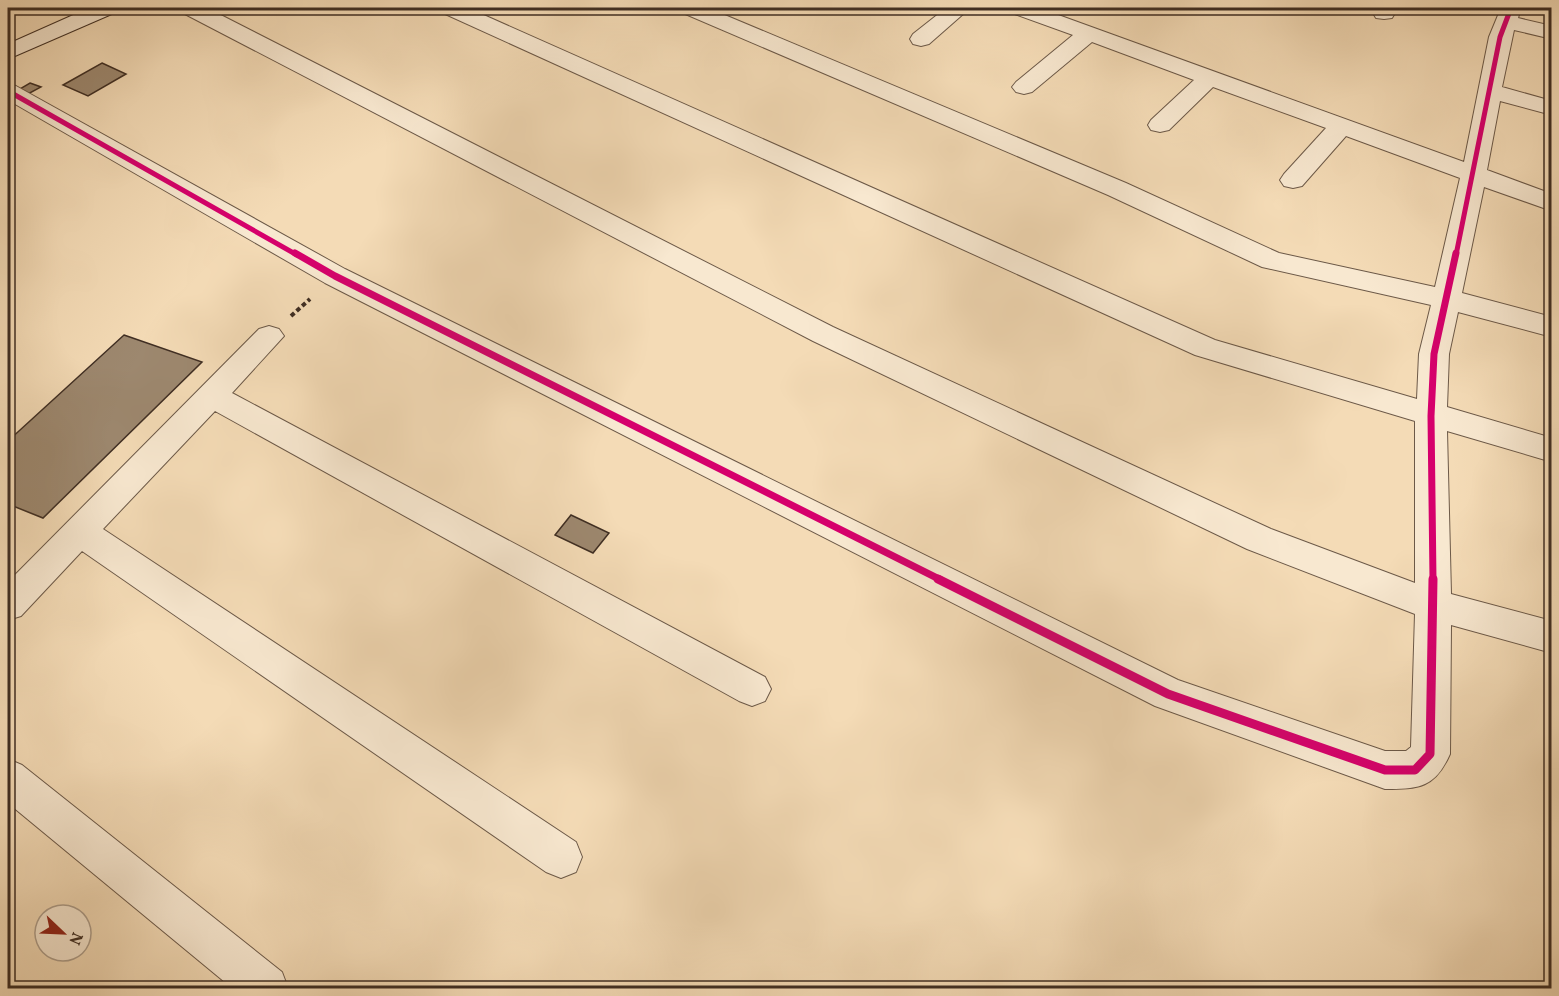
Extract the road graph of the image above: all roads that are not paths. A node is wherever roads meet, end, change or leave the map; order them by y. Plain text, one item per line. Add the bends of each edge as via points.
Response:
1 (106, 8) edge
2 (191, 8) edge
3 (452, 8) edge
4 (691, 8) edge
5 (959, 8) edge
6 (1020, 8) edge
7 (1509, 15) edge
8 (1089, 33) junction
9 (1551, 33) edge
10 (921, 39) dead end
11 (8, 52) edge
12 (1210, 77) junction
13 (1024, 87) dead end
14 (1490, 91) junction
15 (8, 92) edge
16 (1551, 108) edge
17 (1160, 125) dead end
18 (1342, 125) junction
19 (1474, 174) junction
20 (1293, 180) dead end
21 (1551, 202) edge
22 (1446, 299) junction
23 (1551, 327) edge
24 (268, 336) road end
25 (211, 394) junction
26 (1431, 416) junction
27 (1551, 450) edge
28 (79, 531) junction
29 (8, 605) edge
30 (1433, 605) junction
31 (1551, 637) edge
32 (752, 689) dead end
33 (8, 778) edge
34 (561, 857) dead end
35 (266, 988) edge

1 - 11 street
2 - 30 street via 822,334 1259,539
3 - 26 street via 1205,348
4 - 22 street via 1117,189 1272,261
5 - 10 street
6 - 8 street
7 - 9 street
7 - 14 street via 1500,37
8 - 12 street
8 - 13 street
12 - 17 street
12 - 18 street
14 - 16 street
14 - 19 street
15 - 30 street via 335,276 1168,694 1386,770 1415,770 1430,754
18 - 19 street
18 - 20 street
19 - 21 street
19 - 22 street
22 - 23 street
22 - 26 street via 1434,354
24 - 25 street
25 - 28 street
25 - 32 street
26 - 27 street
26 - 30 street
28 - 29 street
28 - 34 street
30 - 31 street
33 - 35 street

